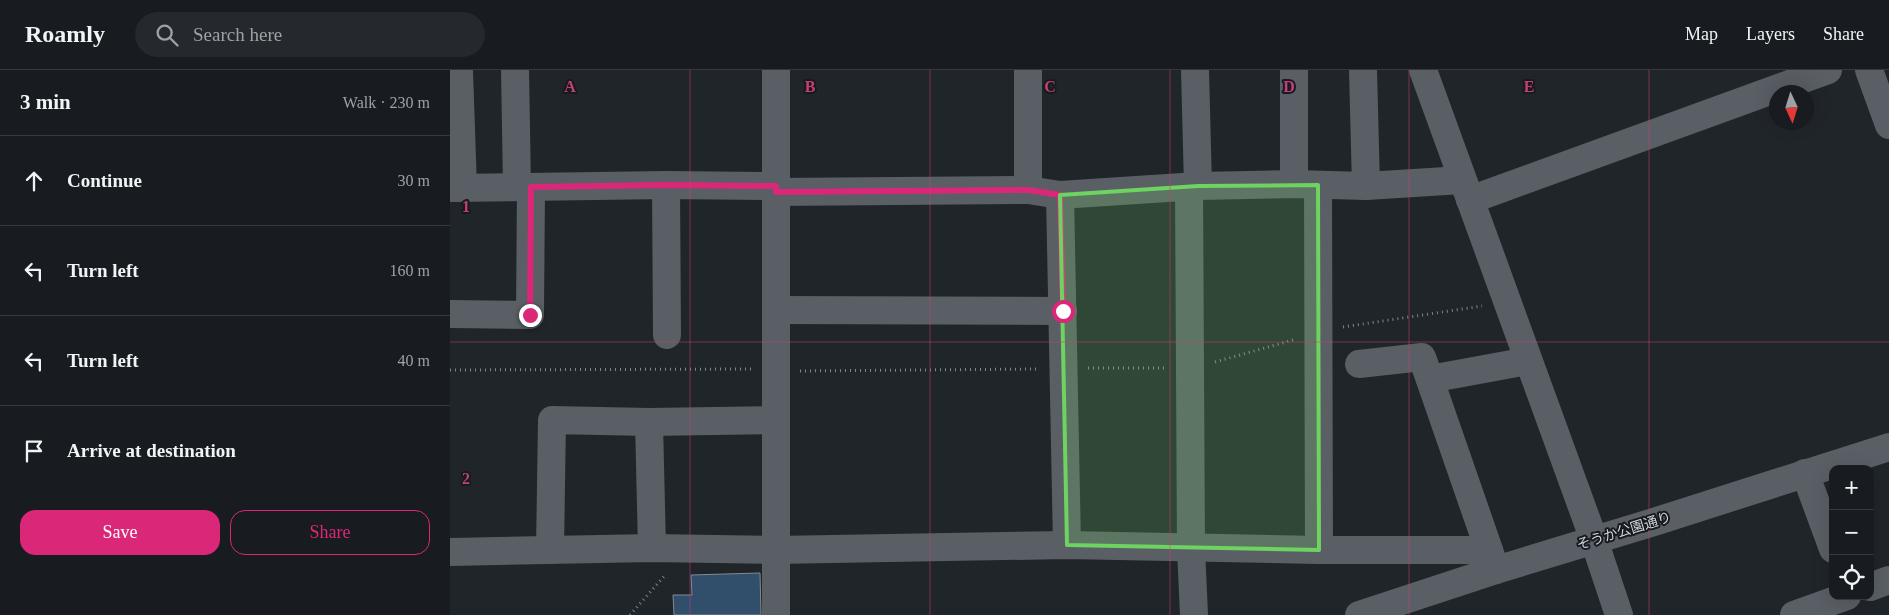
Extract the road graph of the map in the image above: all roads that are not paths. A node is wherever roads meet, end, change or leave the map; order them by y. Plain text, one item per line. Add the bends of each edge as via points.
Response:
1 (515, 70) edge
2 (776, 70) edge
3 (1028, 70) edge
4 (1196, 70) edge
5 (1294, 70) edge
6 (1363, 70) edge
7 (1423, 70) edge
8 (1828, 70) edge
9 (1869, 70) edge
10 (459, 71) edge
11 (1889, 124) edge
12 (1306, 184) junction
13 (666, 185) junction
14 (1194, 186) junction
15 (1366, 186) junction
16 (524, 187) junction
17 (456, 188) edge
18 (776, 189) junction
19 (1028, 190) junction
20 (1466, 190) junction
21 (1060, 195) junction
22 (777, 310) junction
23 (1063, 311) junction
24 (450, 314) edge
25 (667, 335) dead end
26 (1528, 361) junction
27 (1359, 364) dead end
28 (1430, 379) junction
29 (775, 420) junction
30 (649, 422) junction
31 (1889, 447) edge
32 (1805, 473) junction
33 (1829, 538) edge
34 (1594, 540) junction
35 (1067, 545) junction
36 (652, 548) junction
37 (1191, 549) junction
38 (550, 550) junction
39 (775, 550) junction
40 (1320, 550) junction
41 (450, 552) edge
42 (1492, 560) junction
43 (1889, 580) edge
44 (1874, 586) edge
45 (1837, 600) edge
46 (1851, 600) edge
47 (776, 615) edge
48 (1194, 615) edge
49 (1359, 615) edge
50 (1619, 615) edge
51 (1794, 615) edge
52 (1857, 615) edge

1 - 16 street
2 - 18 street
3 - 19 street
4 - 14 street
5 - 12 street
6 - 15 street
7 - 20 street
8 - 20 street
9 - 11 street
10 - 17 street
12 - 14 street
12 - 15 street
12 - 40 street via 1319,332
13 - 16 street
13 - 18 street
13 - 25 street
14 - 21 street
14 - 37 street
15 - 20 street
16 - 17 street
16 - 24 street via 530,315
18 - 19 street
18 - 22 street
19 - 21 street
20 - 26 street
21 - 23 street
22 - 23 street
22 - 29 street
23 - 35 street
26 - 28 street
26 - 34 street
27 - 28 street via 1422,357
28 - 42 street
29 - 30 street
29 - 39 street
30 - 36 street
30 - 38 street via 552,420
31 - 32 street, そうか公園通り
32 - 33 street
32 - 34 street, そうか公園通り
34 - 42 street, そうか公園通り
34 - 50 street
35 - 37 street
35 - 39 street
36 - 38 street
36 - 39 street
37 - 40 street
37 - 48 street
38 - 41 street
39 - 47 street
40 - 42 street
42 - 49 street, そうか公園通り
43 - 44 street
45 - 51 street
46 - 52 street

